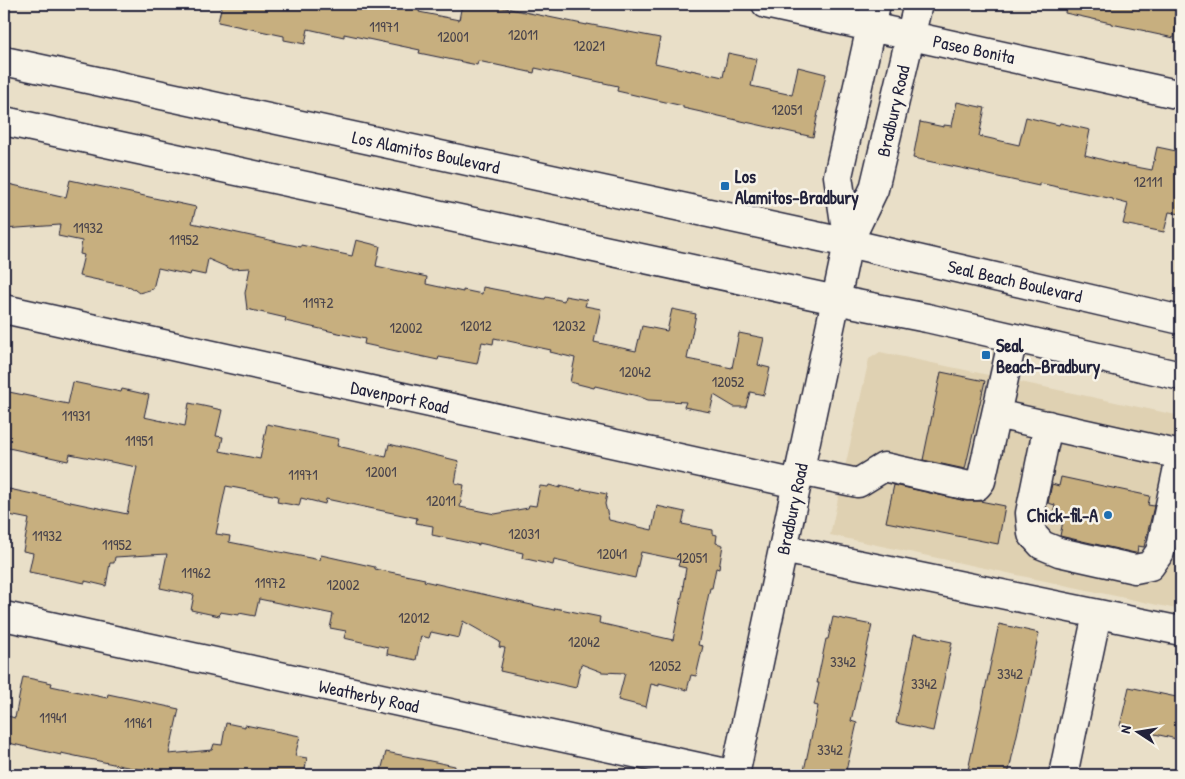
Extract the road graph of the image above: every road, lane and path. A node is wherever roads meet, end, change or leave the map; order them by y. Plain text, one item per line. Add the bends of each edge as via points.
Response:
1 (766, 4) edge
2 (918, 4) edge
3 (873, 15) edge
4 (911, 35) junction
5 (4, 61) edge
6 (1181, 95) edge
7 (4, 121) edge
8 (848, 242) junction
9 (836, 300) junction
10 (4, 309) edge
11 (1181, 320) edge
12 (1013, 338) junction
13 (1181, 376) edge
14 (996, 414) junction
15 (1048, 425) junction
16 (1181, 454) edge
17 (798, 477) junction
18 (783, 549) junction
19 (1097, 614) junction
20 (4, 616) edge
21 (1181, 631) edge
22 (735, 775) edge
23 (1063, 775) edge

1 - 3 street, Paseo Bonita
2 - 4 street, Bradbury Road
3 - 4 street, Paseo Bonita
3 - 8 street, Bradbury Road via 838,176
4 - 6 street, Paseo Bonita
4 - 8 street, Bradbury Road via 874,189
5 - 8 street, Los Alamitos Boulevard
7 - 9 street
8 - 9 street, Bradbury Road
8 - 11 street, Seal Beach Boulevard
9 - 12 street
9 - 17 street, Bradbury Road
10 - 17 street, Davenport Road
12 - 13 street
12 - 14 street
14 - 15 street
14 - 17 street, Davenport Road via 981,481 977,486 884,467 858,483
15 - 16 street
15 - 16 street via 1030,513 1032,534 1042,545 1059,552 1135,569 1150,566 1160,552
17 - 18 street, Bradbury Road
18 - 19 street
18 - 22 street, Bradbury Road
19 - 21 street
19 - 23 street
20 - 22 street, Weatherby Road

